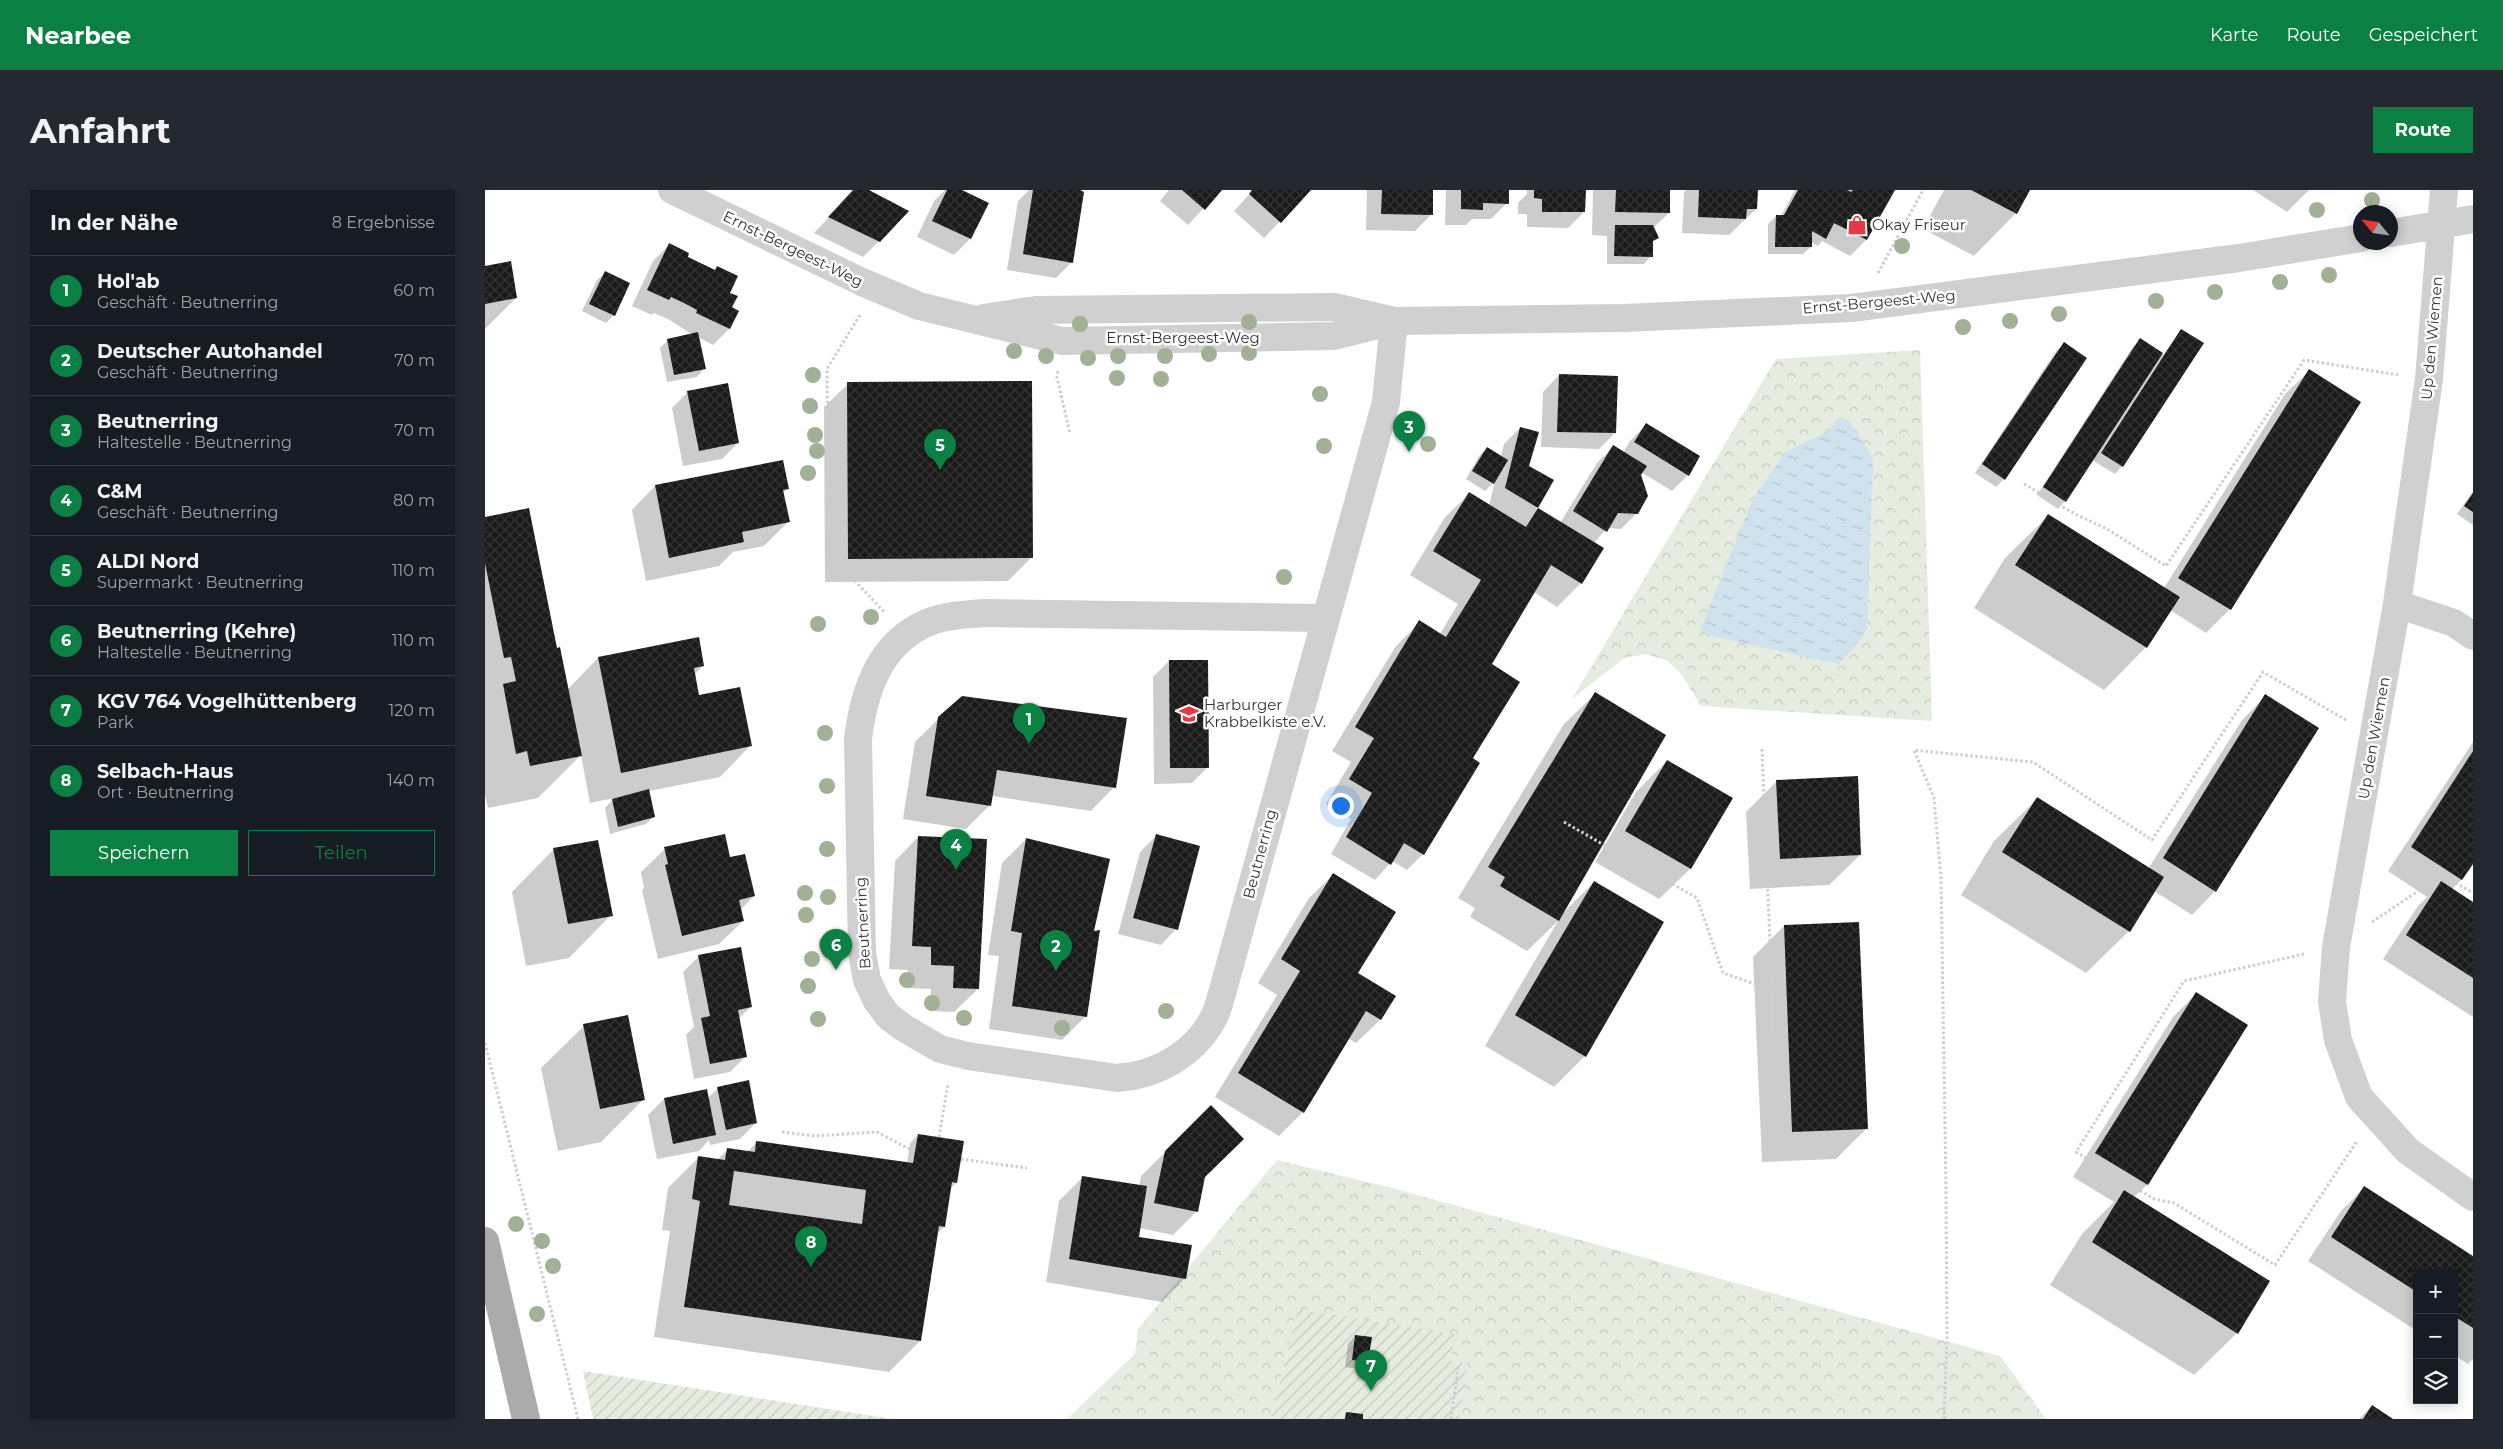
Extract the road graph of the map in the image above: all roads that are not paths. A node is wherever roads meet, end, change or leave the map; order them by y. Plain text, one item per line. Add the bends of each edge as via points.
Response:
1 (673, 190) edge
2 (2444, 190) edge
3 (2473, 219) edge
4 (2441, 224) junction
5 (2398, 232) edge
6 (2353, 239) edge
7 (973, 320) junction
8 (1394, 321) junction
9 (2397, 604) junction
10 (1325, 618) junction
11 (2473, 636) edge
12 (2473, 1197) edge
13 (485, 1241) edge
14 (526, 1419) edge

1 - 7 street, Ernst-Bergeest-Weg via 875,288 919,306
2 - 4 street, Up den Wiemen
3 - 4 street
4 - 5 street
4 - 9 street, Up den Wiemen via 2429,380
6 - 8 street, Ernst-Bergeest-Weg via 2239,258 1851,308 1624,318
7 - 8 street, Ernst-Bergeest-Weg via 1036,310 1334,307
7 - 8 street, Ernst-Bergeest-Weg via 1062,341 1334,336
8 - 10 street, Beutnerring via 1386,402
9 - 11 street via 2454,623
9 - 12 street, Up den Wiemen via 2336,947 2331,1002 2338,1040 2359,1097 2409,1151
10 - 10 street, Beutnerring via 1216,1012 1204,1033 1187,1050 1170,1063 1138,1076 1117,1078 953,1053 923,1040 888,1016 867,980 862,953 858,738 862,706 871,681 885,657 906,636 930,622 955,615
13 - 14 main road

